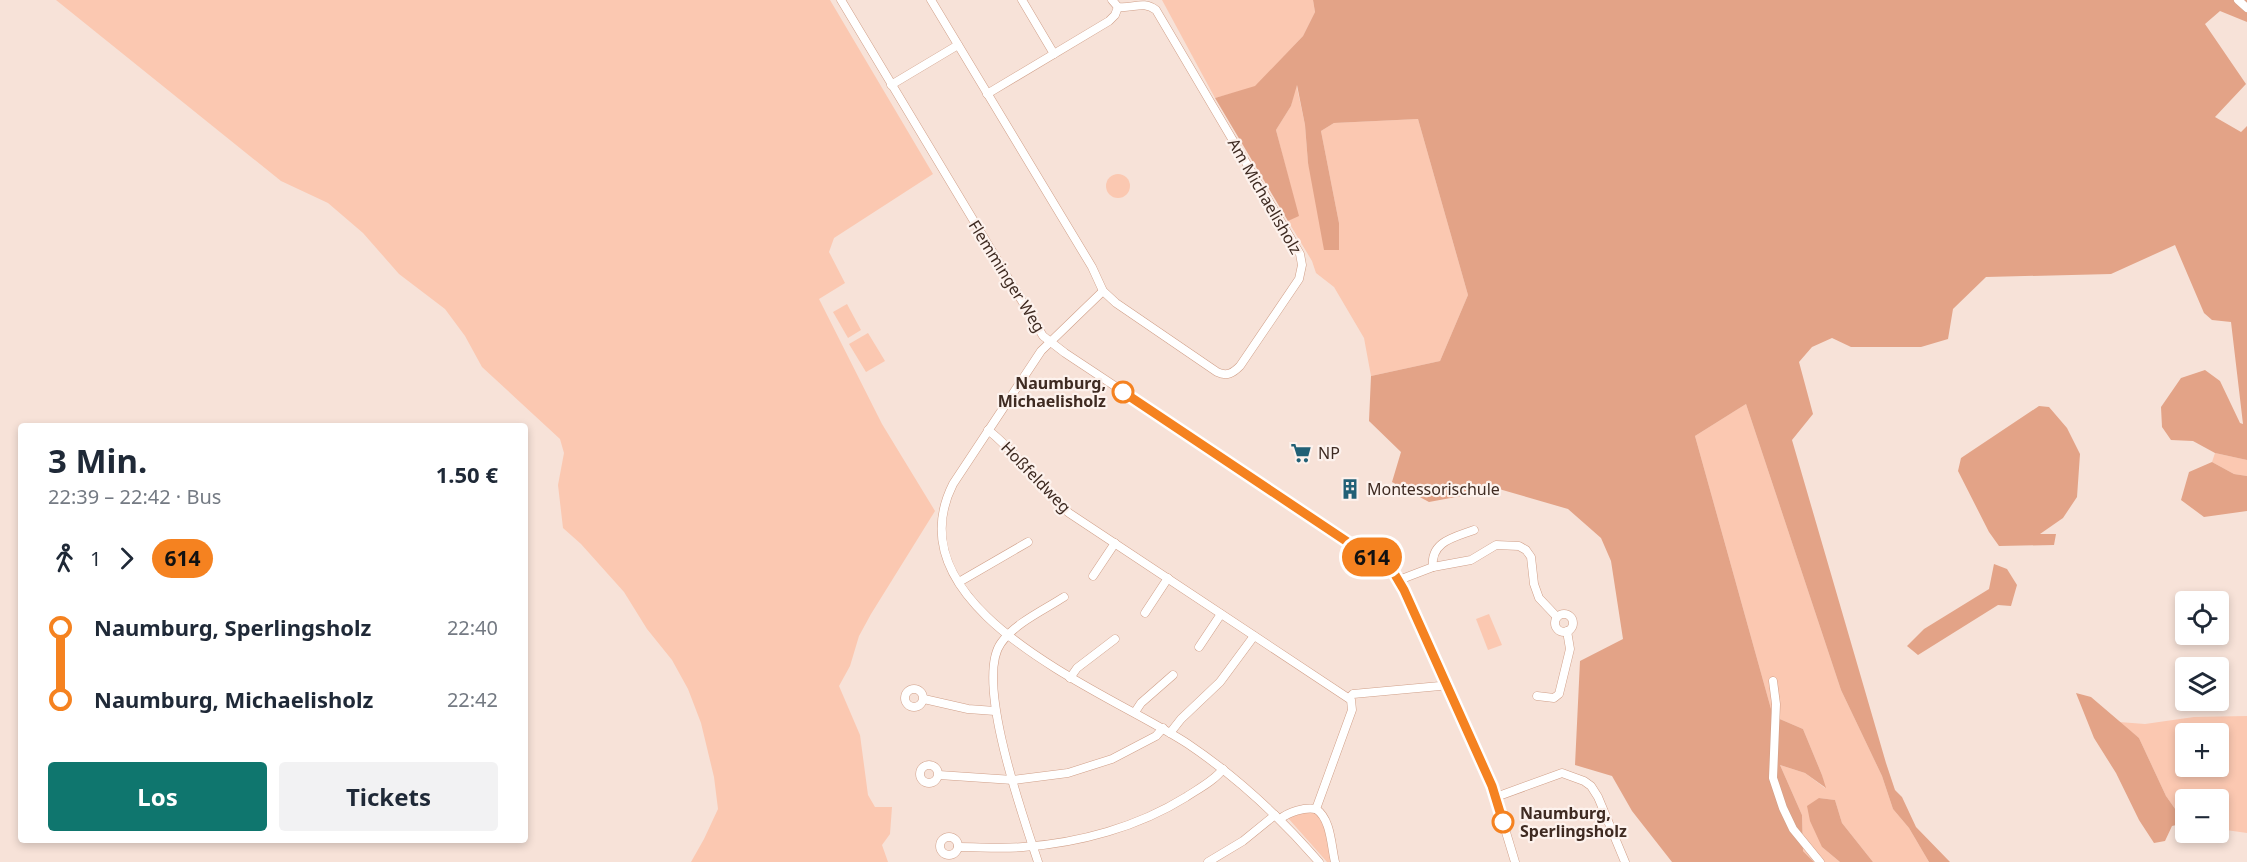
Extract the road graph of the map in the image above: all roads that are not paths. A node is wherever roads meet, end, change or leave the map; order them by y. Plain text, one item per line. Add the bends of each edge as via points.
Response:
1 (841, 0) edge
2 (931, 0) edge
3 (1022, 0) edge
4 (1112, 0) edge
5 (2238, 0) edge
6 (1118, 8) junction
7 (2247, 8) edge
8 (958, 45) junction
9 (1054, 54) junction
10 (891, 85) junction
11 (987, 94) junction
12 (1103, 291) junction
13 (1050, 342) junction
14 (988, 430) junction
15 (1474, 530) dead end
16 (1028, 542) dead end
17 (1115, 543) junction
18 (1433, 567) junction
19 (1093, 576) dead end
20 (1168, 579) junction
21 (1399, 580) junction
22 (959, 582) junction
23 (1064, 597) dead end
24 (1145, 613) dead end
25 (1221, 614) junction
26 (1557, 617) junction
27 (1567, 631) junction
28 (1008, 635) junction
29 (1254, 636) junction
30 (1115, 639) dead end
31 (1199, 647) dead end
32 (1173, 675) dead end
33 (1070, 678) junction
34 (1773, 681) dead end
35 (1447, 684) junction
36 (1538, 696) dead end
37 (1348, 698) junction
38 (924, 699) dead end
39 (995, 711) junction
40 (1136, 712) junction
41 (1166, 730) junction
42 (1223, 769) junction
43 (939, 775) dead end
44 (1013, 780) junction
45 (1496, 796) junction
46 (1316, 809) junction
47 (1277, 817) junction
48 (1033, 846) junction
49 (958, 847) dead end
50 (1038, 862) edge
51 (1208, 862) edge
52 (1319, 862) edge
53 (1335, 862) edge
54 (1515, 862) edge
55 (1625, 862) edge
56 (1820, 862) edge

1 - 10 street, Flemminger Weg
2 - 8 street, Am Michaelisholz
3 - 9 street
4 - 6 street
5 - 7 street
6 - 9 street via 1108,21
6 - 12 street, Am Michaelisholz via 1142,3 1156,10 1295,243 1302,265 1296,284 1240,366 1223,375
8 - 10 street
8 - 11 street, Am Michaelisholz
9 - 11 street
10 - 13 street, Flemminger Weg via 1034,323
11 - 12 street, Am Michaelisholz
12 - 13 street
13 - 14 street
13 - 21 street, Flemminger Weg via 1388,567
14 - 17 street, Hoßfeldweg via 1007,444 1062,507
14 - 22 street via 948,494 942,517 943,540
15 - 18 street via 1439,545
16 - 22 street
17 - 19 street
17 - 20 street, Hoßfeldweg
18 - 21 street
18 - 26 street via 1471,560 1496,545 1523,547 1531,557 1539,598
20 - 24 street
20 - 25 street, Hoßfeldweg
21 - 35 street, Flemminger Weg
22 - 28 street via 980,610
23 - 28 street
25 - 29 street, Hoßfeldweg
25 - 31 street
26 - 27 street via 1557,629
26 - 27 street via 1564,614 1571,618
27 - 36 street via 1570,649 1559,694 1554,698
28 - 33 street
28 - 39 street via 997,650
29 - 37 street, Hoßfeldweg
29 - 41 street via 1220,682
30 - 33 street
32 - 40 street
33 - 40 street
34 - 56 street via 1773,778 1793,829
35 - 37 street via 1353,694
35 - 45 street, Flemminger Weg
37 - 46 street via 1352,710
38 - 39 street
39 - 44 street
40 - 41 street
41 - 42 street
41 - 44 street via 1112,759 1083,769
42 - 47 street
42 - 48 street via 1180,801 1135,822 1091,836
43 - 44 street
44 - 48 street
45 - 54 street, Flemminger Weg
45 - 55 street via 1563,773 1584,781 1595,790
46 - 47 street
46 - 53 street via 1326,821
47 - 51 street
47 - 52 street
48 - 49 street
48 - 50 street

